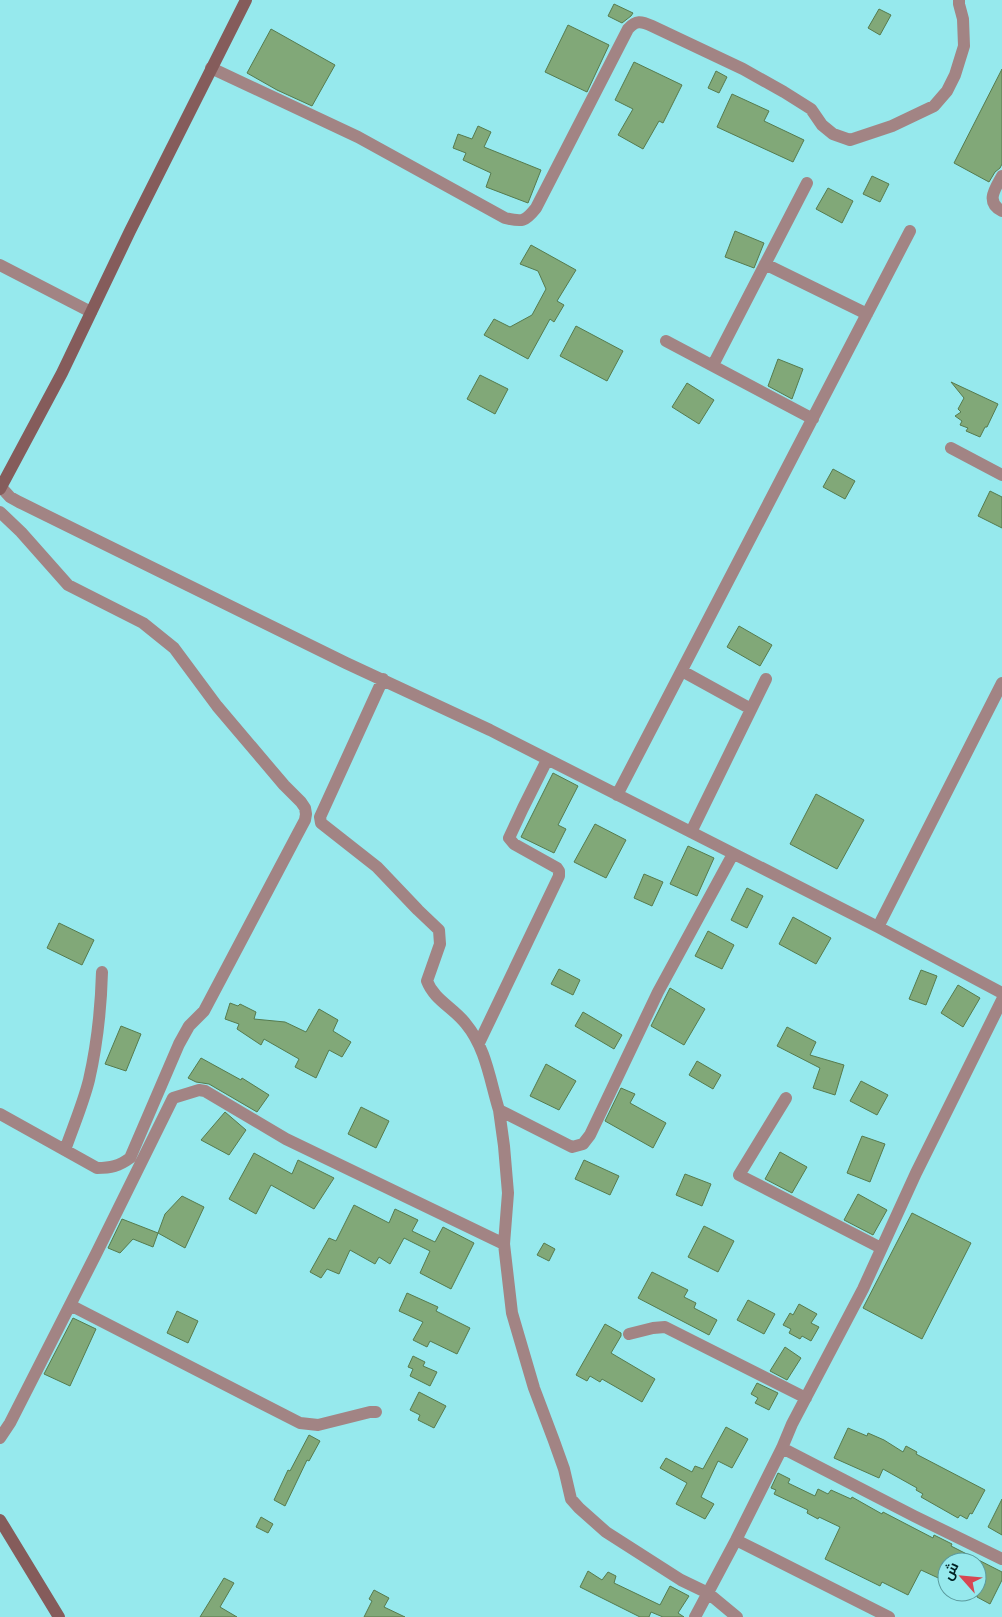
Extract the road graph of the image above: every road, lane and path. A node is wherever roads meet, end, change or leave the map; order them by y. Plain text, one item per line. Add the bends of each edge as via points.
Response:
1 (246, 0) edge
2 (959, 0) edge
3 (211, 68) junction
4 (1002, 176) edge
5 (807, 183) dead end
6 (1002, 211) edge
7 (910, 231) dead end
8 (765, 264) junction
9 (0, 265) edge
10 (92, 312) junction
11 (867, 314) junction
12 (666, 341) dead end
13 (713, 366) junction
14 (813, 419) junction
15 (951, 448) dead end
16 (1002, 475) edge
17 (0, 487) edge
18 (0, 512) edge
19 (682, 671) junction
20 (382, 680) junction
21 (766, 680) dead end
22 (1002, 683) edge
23 (751, 709) junction
24 (547, 760) junction
25 (617, 794) junction
26 (690, 832) junction
27 (733, 854) junction
28 (878, 927) junction
29 (102, 972) dead end
30 (1002, 993) edge
31 (1002, 1000) edge
32 (479, 1043) junction
33 (786, 1098) dead end
34 (499, 1110) junction
35 (0, 1114) edge
36 (65, 1150) junction
37 (504, 1244) junction
38 (881, 1248) junction
39 (70, 1305) junction
40 (628, 1334) dead end
41 (806, 1398) junction
42 (376, 1412) dead end
43 (0, 1438) edge
44 (782, 1448) junction
45 (0, 1520) edge
46 (736, 1540) junction
47 (1002, 1559) edge
48 (708, 1593) junction
49 (59, 1617) edge
50 (696, 1617) edge
51 (737, 1617) edge
52 (890, 1617) edge

1 - 3 main road
2 - 3 street via 964,46 947,91 934,106 892,126 850,140 833,134 810,109 743,69 652,26 635,22 536,208 522,221 505,218 358,137
3 - 10 main road
4 - 6 street via 992,202
5 - 8 street
7 - 11 street
8 - 11 street
8 - 13 street
9 - 10 street
10 - 17 main road
11 - 14 street
12 - 13 street
13 - 14 street
14 - 19 street
15 - 16 street
17 - 20 street via 19,502
18 - 36 street via 68,585 143,623 174,648 217,706 301,802 306,814 204,1011 189,1026 179,1044 130,1158 117,1166 97,1168
19 - 23 street
19 - 25 street
20 - 24 street
20 - 32 street via 320,818 321,823 377,867 439,930 440,944 427,981 431,991 465,1022
21 - 23 street
22 - 28 street
23 - 26 street
24 - 25 street
24 - 32 street via 510,838 514,844 558,868 559,876
25 - 26 street
26 - 27 street
27 - 28 street
27 - 34 street via 658,992 583,1144 572,1147
28 - 30 street
29 - 36 street via 99,1021 89,1081
31 - 38 street
32 - 34 street
33 - 38 street via 739,1175
34 - 37 street via 508,1194
35 - 36 street
37 - 39 street via 286,1139 199,1090 171,1101
37 - 48 street via 512,1313 571,1499 606,1532 681,1580
38 - 41 street
39 - 42 street via 300,1423 318,1425
39 - 43 street
40 - 41 street via 665,1327
41 - 44 street
44 - 46 street
44 - 47 street
45 - 49 main road
46 - 48 street
46 - 52 street
48 - 50 street
48 - 51 street

